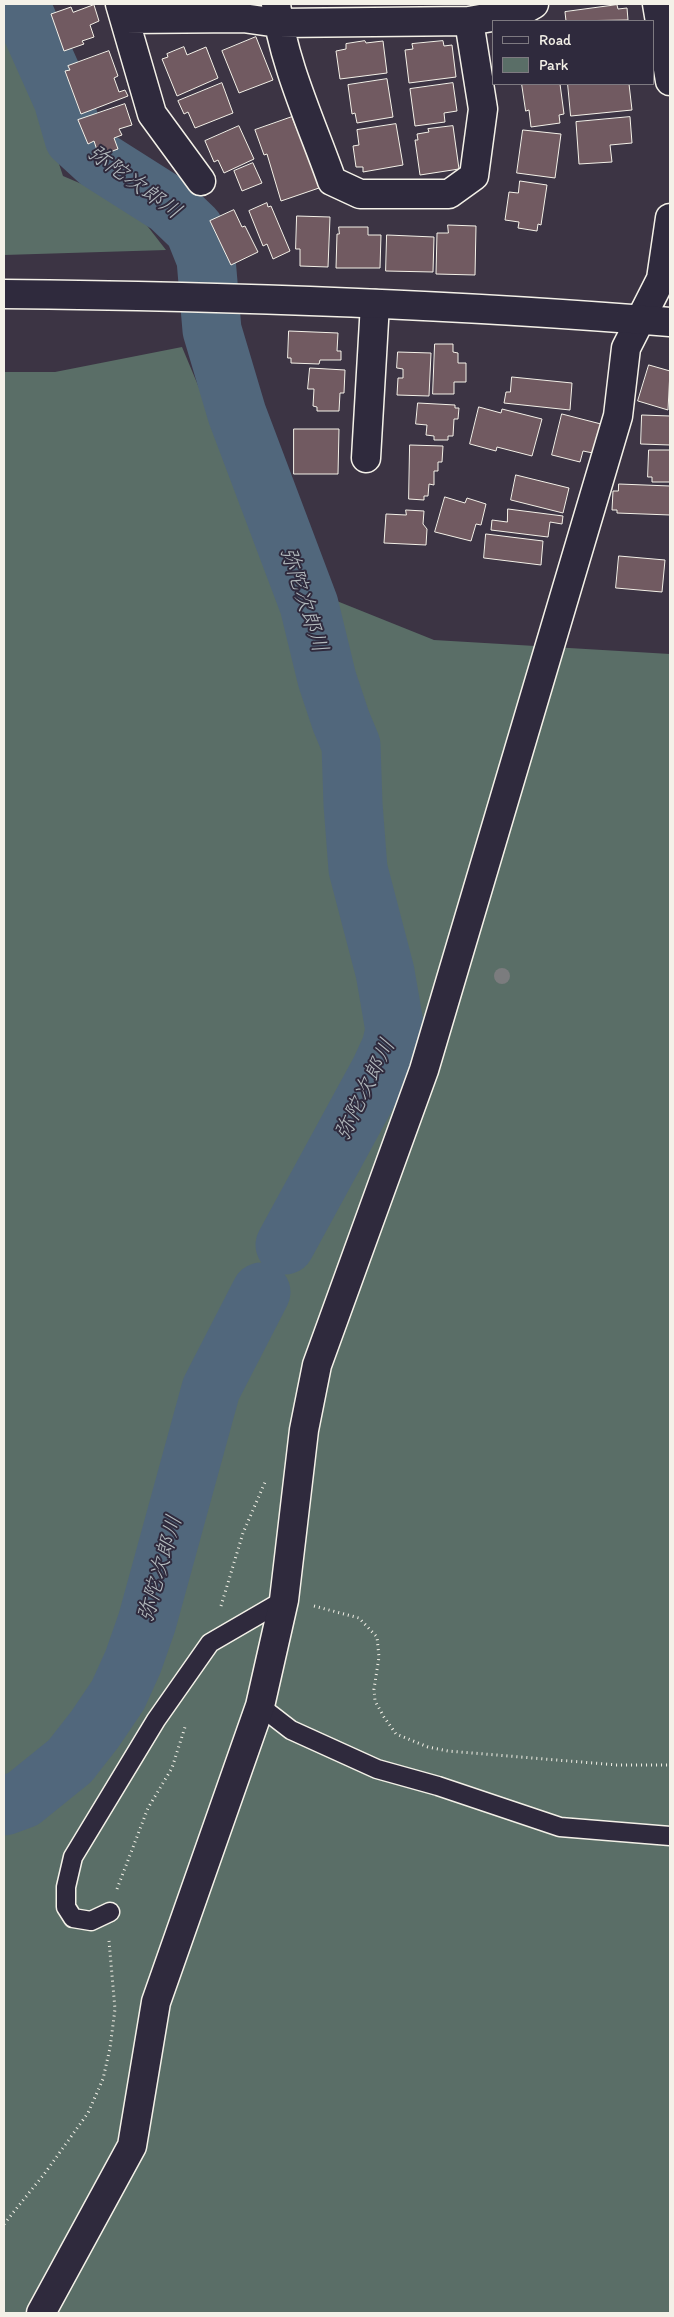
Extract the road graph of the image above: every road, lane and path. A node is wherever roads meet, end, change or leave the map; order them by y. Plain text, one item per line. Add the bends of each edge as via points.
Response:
1 (534, 4) edge
2 (657, 4) edge
3 (122, 11) edge
4 (277, 13) edge
5 (469, 21) junction
6 (670, 81) edge
7 (201, 181) dead end
8 (670, 218) edge
9 (4, 294) edge
10 (375, 304) junction
11 (641, 320) junction
12 (670, 322) edge
13 (366, 458) dead end
14 (271, 1472) dead end
15 (284, 1600) junction
16 (210, 1643) junction
17 (260, 1706) junction
18 (186, 1724) dead end
19 (670, 1765) edge
20 (670, 1836) edge
21 (110, 1912) junction
22 (4, 2224) edge
23 (41, 2313) edge

1 - 5 street via 520,12
2 - 6 street
3 - 4 street via 243,18
3 - 7 street via 152,114
4 - 5 street
4 - 5 street via 332,181 360,194 449,194 474,176 483,109
8 - 11 street via 661,280
9 - 10 street
10 - 11 street
10 - 13 street
11 - 12 street
11 - 15 street via 626,348 618,416 424,1070 317,1365 304,1430
14 - 16 path via 243,1533
15 - 16 lane
15 - 17 street
15 - 19 path via 359,1618 377,1637 380,1657 374,1689 376,1701 396,1734 448,1751 618,1765
16 - 21 lane via 156,1720 73,1857 66,1887 66,1907 73,1918 91,1921
17 - 20 lane via 291,1730 377,1769 560,1827
17 - 23 street via 156,2002 132,2146
18 - 21 path via 172,1768 148,1808 126,1862
21 - 22 path via 108,1931 115,2009 103,2079 88,2113

